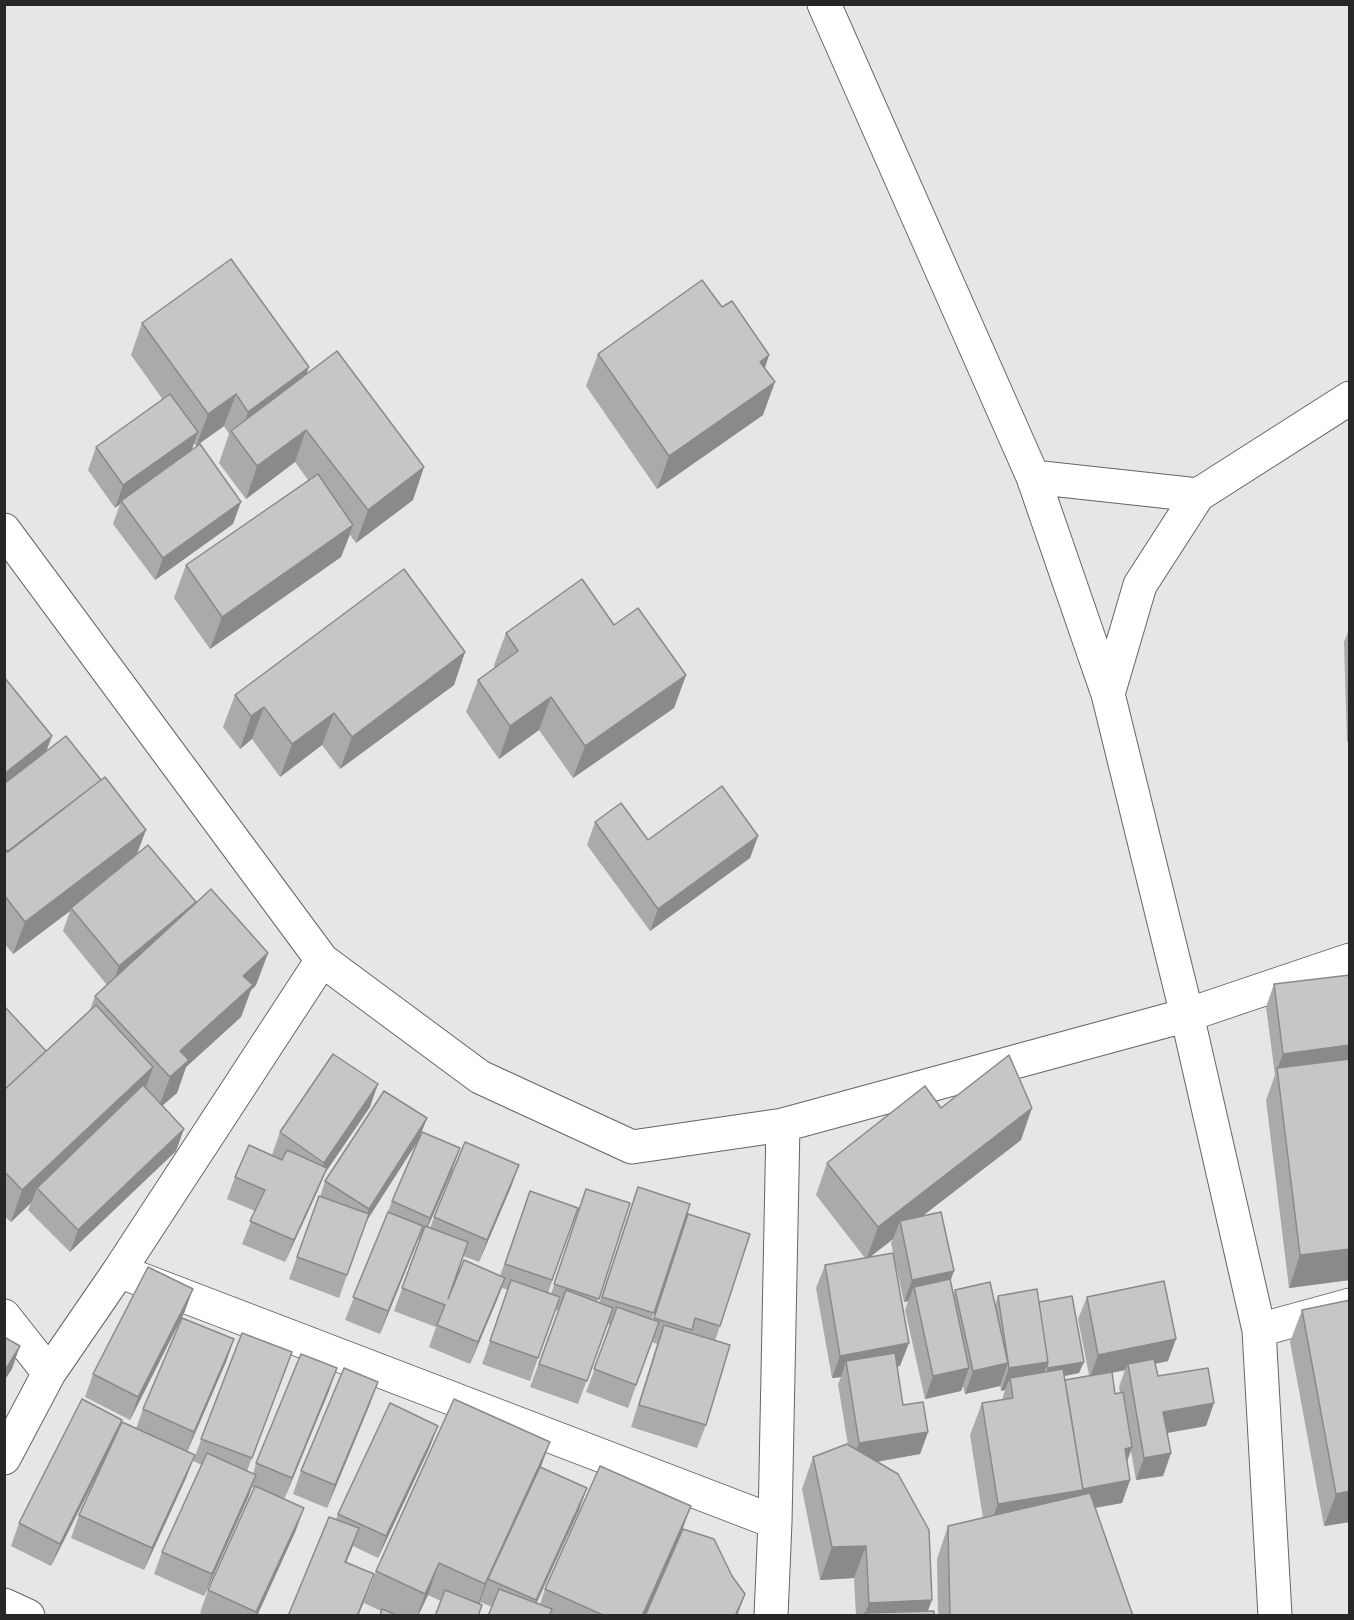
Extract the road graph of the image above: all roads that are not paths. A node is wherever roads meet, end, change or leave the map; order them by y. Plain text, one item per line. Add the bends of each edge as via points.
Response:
1 (824, 4) edge
2 (1350, 398) edge
3 (1033, 477) junction
4 (1198, 495) junction
5 (4, 530) edge
6 (1108, 694) junction
7 (322, 960) junction
8 (1350, 960) edge
9 (1187, 1015) junction
10 (783, 1125) junction
11 (119, 1271) junction
12 (1350, 1305) edge
13 (4, 1316) edge
14 (1259, 1330) junction
15 (49, 1373) junction
16 (4, 1458) edge
17 (775, 1522) junction
18 (4, 1605) edge
19 (28, 1616) edge
20 (771, 1616) edge
21 (1275, 1616) edge

1 - 3 street
2 - 4 street
3 - 4 street
3 - 6 street
4 - 6 street via 1140,585
5 - 7 street
6 - 9 street
7 - 10 street via 480,1077 632,1147
7 - 11 street
8 - 9 street
9 - 10 street
9 - 14 street
10 - 17 street
11 - 15 street
11 - 17 street
12 - 14 street
13 - 15 street
14 - 21 street
15 - 16 street
17 - 20 street
18 - 19 street

